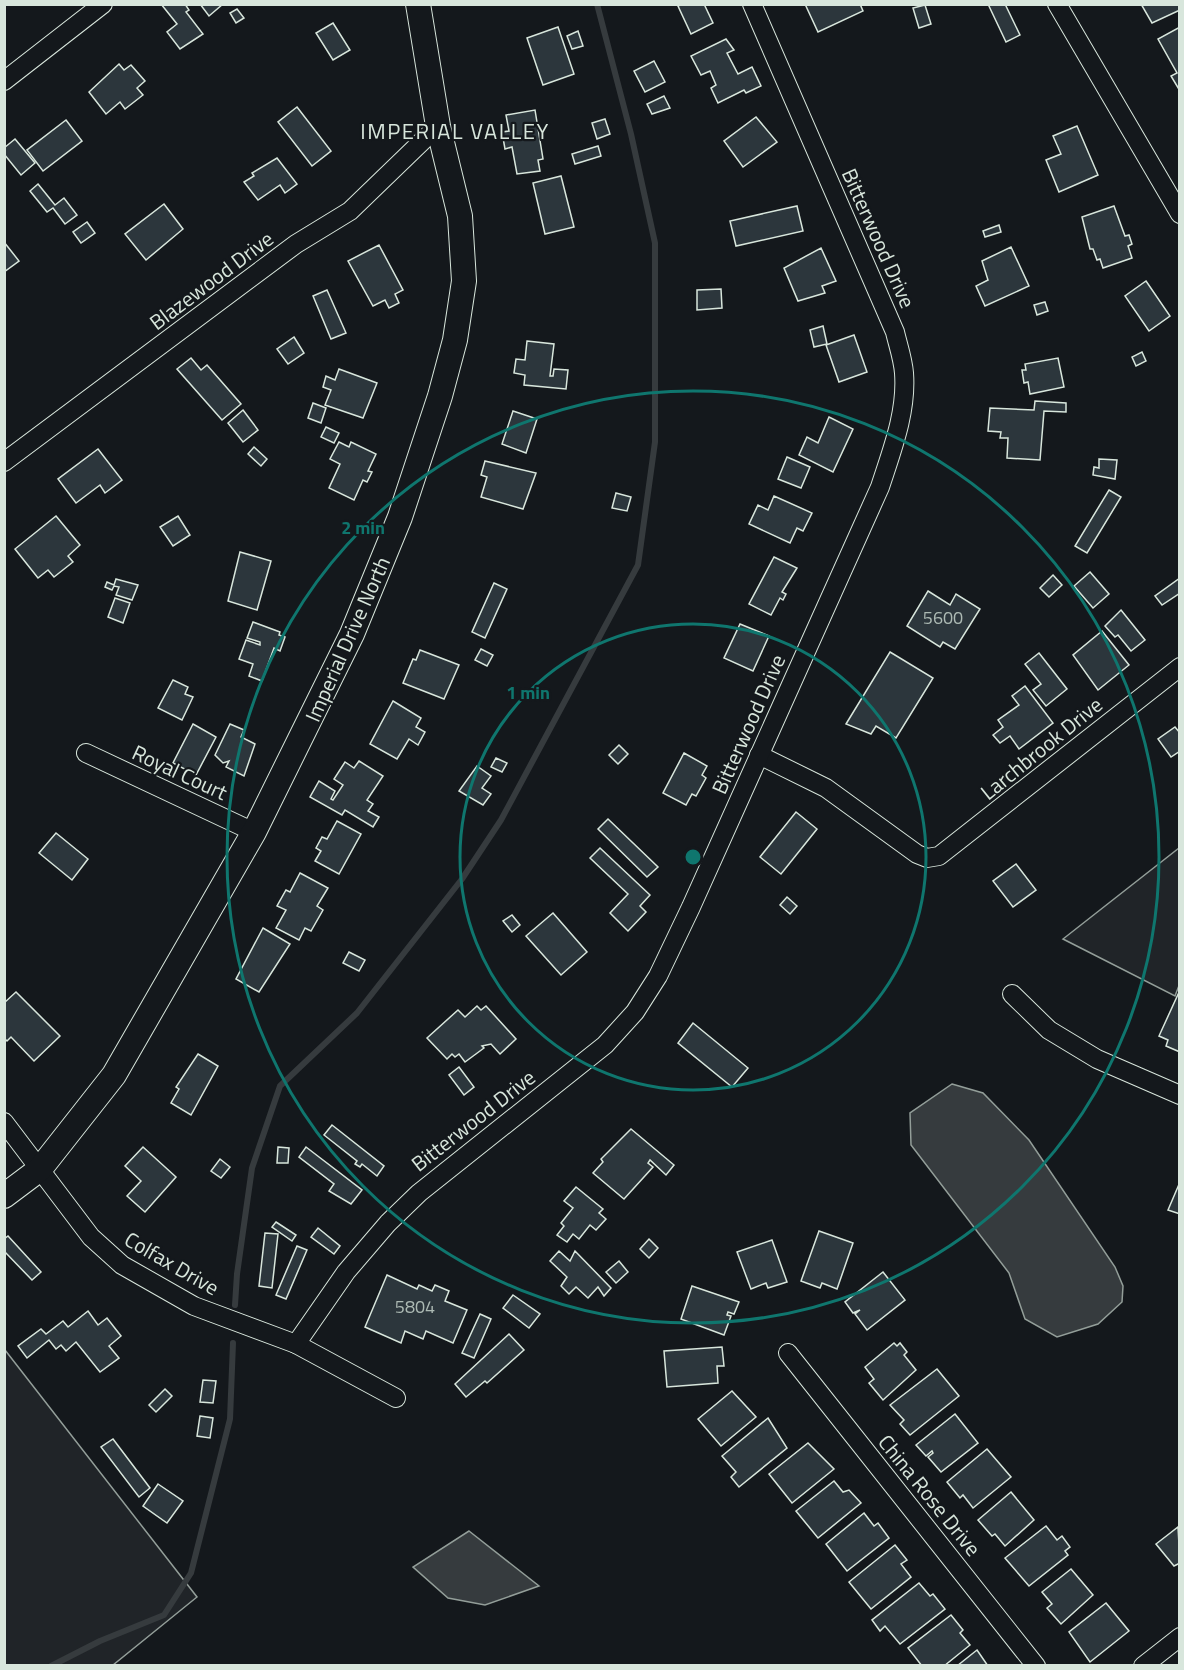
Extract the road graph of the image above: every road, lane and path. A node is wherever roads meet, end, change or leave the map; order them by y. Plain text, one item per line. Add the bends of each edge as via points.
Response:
1 (103, 4) edge
2 (418, 4) edge
3 (752, 4) edge
4 (1057, 4) edge
5 (4, 81) edge
6 (438, 126) junction
7 (1179, 214) edge
8 (4, 462) edge
9 (1179, 667) edge
10 (86, 753) dead end
11 (759, 755) junction
12 (254, 832) junction
13 (1012, 994) dead end
14 (1179, 1095) edge
15 (4, 1122) edge
16 (40, 1169) junction
17 (4, 1196) edge
18 (296, 1344) junction
19 (788, 1353) dead end
20 (396, 1398) dead end
21 (1179, 1637) edge
22 (1036, 1665) edge
23 (1143, 1665) edge

1 - 5 street
2 - 6 street, Imperial Drive North
3 - 11 street, Bitterwood Drive via 896,332 904,372 903,409 880,487
4 - 7 street
6 - 8 street, Blazewood Drive via 350,211 296,244
6 - 12 street, Imperial Drive North via 460,216 464,281 449,363 400,517 352,634
9 - 11 street, Larchbrook Drive via 939,856 927,858 917,854 826,788
10 - 12 street, Royal Court
11 - 18 street, Bitterwood Drive via 658,976 635,1012 605,1045 431,1182 396,1215 346,1272
12 - 16 street, Imperial Drive North via 114,1075
13 - 14 street via 1049,1030 1087,1053
15 - 16 street, Colfax Drive
16 - 17 street, Imperial Drive North
16 - 18 street, Colfax Drive via 91,1237 122,1265 194,1306
18 - 20 street, Colfax Drive
19 - 22 street, China Rose Drive
21 - 23 street

